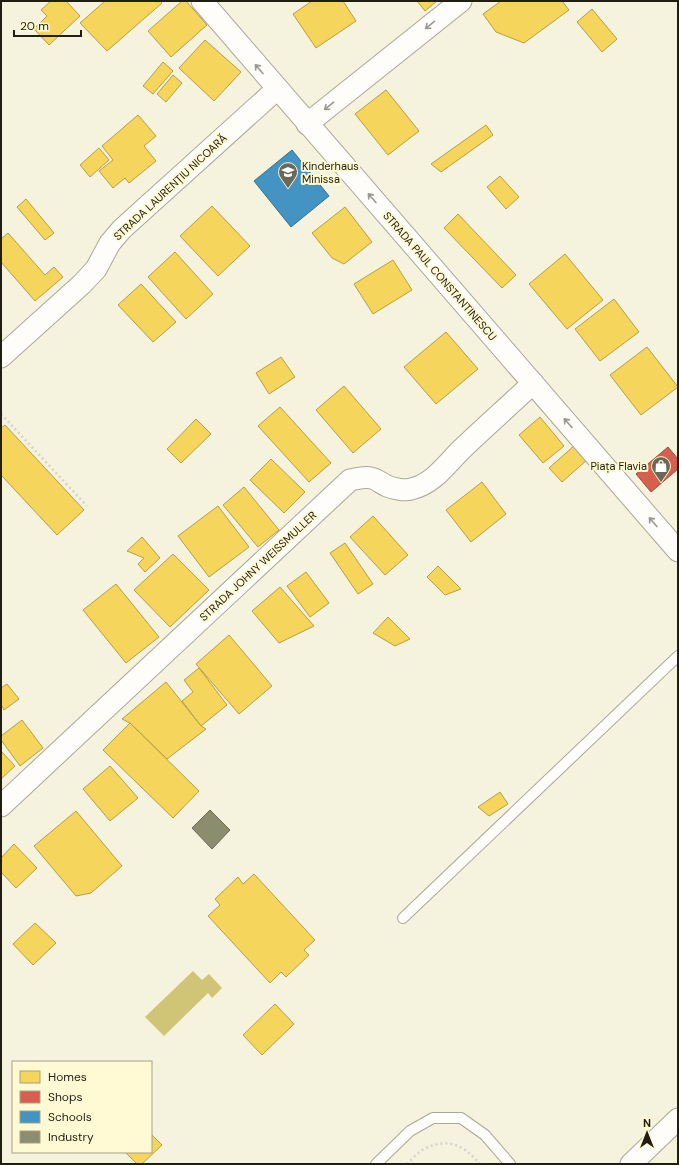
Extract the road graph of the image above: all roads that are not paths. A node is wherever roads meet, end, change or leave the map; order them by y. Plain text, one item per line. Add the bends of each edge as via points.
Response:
1 (202, 1) edge
2 (461, 1) edge
3 (277, 89) junction
4 (307, 124) junction
5 (1, 357) edge
6 (533, 383) junction
7 (678, 551) edge
8 (678, 656) edge
9 (1, 806) edge
10 (403, 918) dead end
11 (678, 1119) edge
12 (376, 1164) edge
13 (510, 1164) edge
14 (631, 1164) edge

3 -> 1 street, STRADA PAUL CONSTANTINESCU
2 -> 4 street
3 - 4 street, STRADA PAUL CONSTANTINESCU
3 - 5 street, STRADA LAURENȚIU NICOARĂ via 122,229 96,269 82,284
6 -> 4 street, STRADA PAUL CONSTANTINESCU
7 -> 6 street, STRADA PAUL CONSTANTINESCU
6 - 9 street, STRADA JOHNY WEISSMULLER via 424,485 410,490 387,487 371,478 350,480
8 - 10 lane
11 - 14 street
12 - 13 lane via 410,1131 433,1118 461,1118 485,1135

